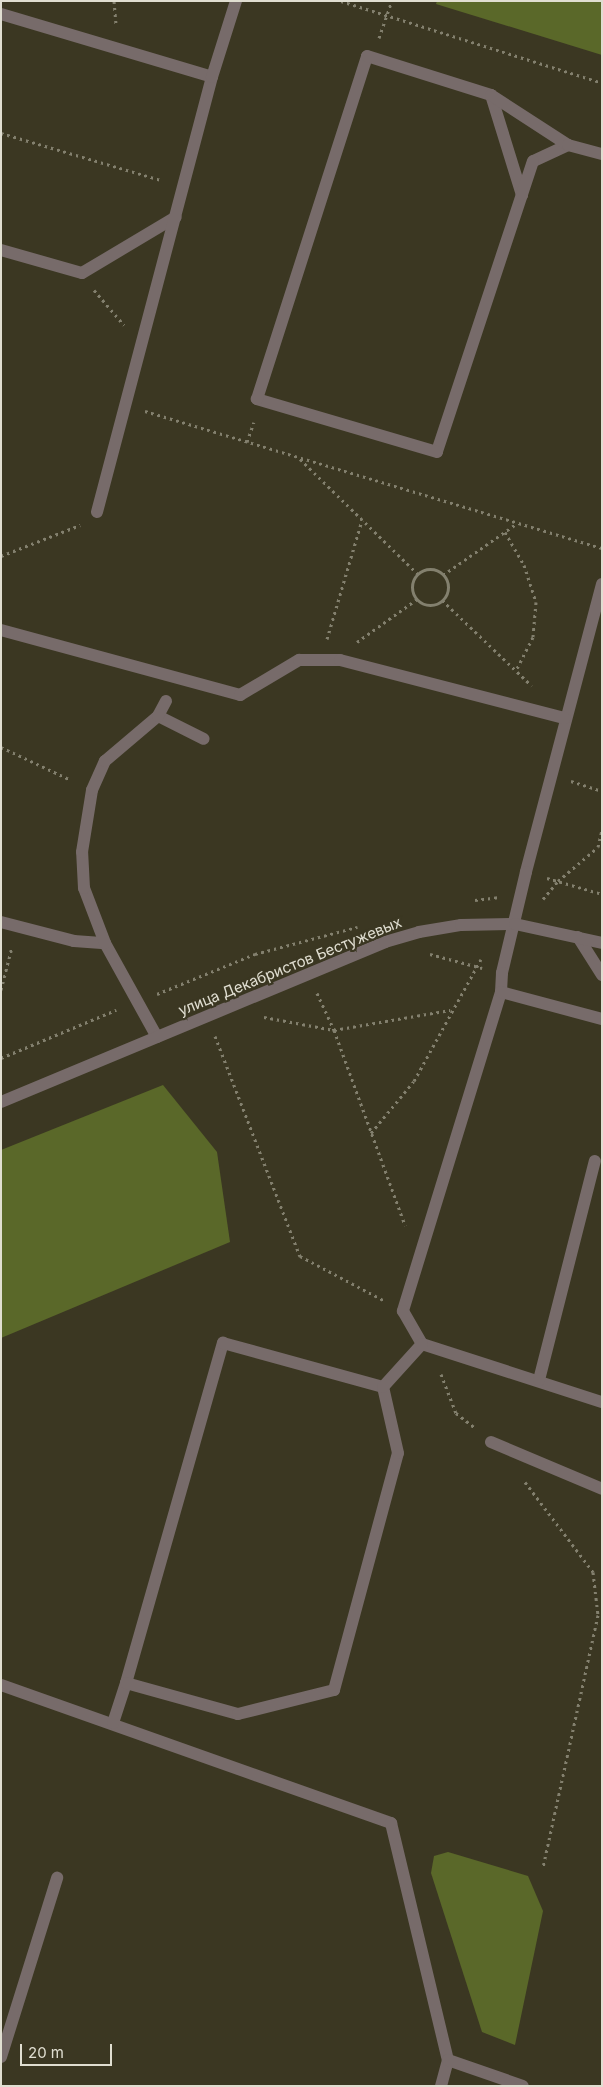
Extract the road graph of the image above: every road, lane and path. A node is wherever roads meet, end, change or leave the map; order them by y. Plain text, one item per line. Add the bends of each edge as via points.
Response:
1 (236, 1) edge
2 (341, 1) edge
3 (392, 1) edge
4 (1, 14) edge
5 (387, 16) junction
6 (372, 58) junction
7 (212, 77) junction
8 (602, 84) edge
9 (491, 95) junction
10 (1, 133) edge
11 (568, 145) junction
12 (602, 154) edge
13 (184, 187) junction
14 (522, 195) junction
15 (176, 217) junction
16 (1, 250) edge
17 (82, 273) junction
18 (142, 345) junction
19 (126, 406) junction
20 (300, 458) junction
21 (97, 512) joint
22 (362, 520) junction
23 (516, 524) junction
24 (505, 532) junction
25 (602, 548) edge
26 (1, 556) edge
27 (418, 574) junction
28 (443, 575) junction
29 (602, 584) edge
30 (417, 599) junction
31 (442, 600) junction
32 (1, 630) edge
33 (322, 660) junction
34 (340, 660) junction
35 (516, 671) junction
36 (166, 701) dead end
37 (539, 711) junction
38 (158, 716) junction
39 (565, 718) junction
40 (204, 739) dead end
41 (1, 747) edge
42 (92, 790) junction
43 (602, 830) edge
44 (526, 872) junction
45 (558, 881) junction
46 (504, 889) dead end
47 (602, 894) edge
48 (546, 897) dead end
49 (467, 902) dead end
50 (1, 922) edge
51 (515, 924) junction
52 (367, 925) dead end
53 (17, 926) junction
54 (578, 936) junction
55 (105, 943) junction
56 (602, 943) edge
57 (474, 966) dead end
58 (602, 975) edge
59 (1, 990) edge
60 (501, 992) junction
61 (316, 993) dead end
62 (140, 1001) junction
63 (450, 1010) junction
64 (262, 1017) dead end
65 (602, 1019) edge
66 (334, 1030) junction
67 (214, 1033) dead end
68 (157, 1037) junction
69 (1, 1058) edge
70 (1, 1102) edge
71 (371, 1133) junction
72 (595, 1161) dead end
73 (417, 1258) junction
74 (403, 1311) junction
75 (426, 1346) junction
76 (539, 1380) junction
77 (383, 1387) junction
78 (602, 1402) edge
79 (491, 1442) joint
80 (522, 1478) dead end
81 (602, 1489) edge
82 (126, 1683) junction
83 (1, 1685) edge
84 (113, 1723) junction
85 (543, 1868) dead end
86 (57, 1878) dead end
87 (1, 2057) edge
88 (448, 2060) junction
89 (441, 2086) edge
90 (523, 2086) edge

1 - 7 street
2 - 5 path
3 - 5 path
4 - 7 street
5 - 6 path
5 - 8 path
6 - 9 street
6 - 14 street via 367,56 256,399 437,452
7 - 13 street
9 - 11 street
9 - 14 street
10 - 13 path
11 - 12 street
11 - 14 street via 534,161
13 - 15 street
15 - 17 street
15 - 18 street
16 - 17 street
17 - 18 path
18 - 19 street
19 - 20 path
19 - 21 street
20 - 22 path
20 - 23 path
21 - 26 path via 78,526
22 - 27 path
22 - 33 path
23 - 24 path
23 - 25 path
24 - 28 path
24 - 35 path via 524,565 536,602 533,637
27 - 28 path via 430,569
27 - 30 path via 412,586
28 - 31 path via 447,587
29 - 39 street
30 - 31 path via 429,604
30 - 34 path via 355,644
31 - 35 path
32 - 33 street via 240,695 298,660
33 - 34 street
34 - 37 street
35 - 37 path via 534,688
36 - 38 street
37 - 39 street
38 - 40 street
38 - 42 street via 105,761
39 - 44 street
41 - 42 path
42 - 55 street via 82,852 84,888
43 - 45 path via 598,847
44 - 45 path
44 - 51 street
45 - 47 path
45 - 48 path
46 - 49 path via 501,896
50 - 53 street
51 - 54 street, улица Декабристов Бестужевых
51 - 60 street via 502,973
51 - 68 street, улица Декабристов Бестужевых via 461,925 385,942
52 - 62 path via 255,954
53 - 55 street via 74,941
53 - 59 path
54 - 56 street, улица Декабристов Бестужевых
54 - 58 street
55 - 62 street
57 - 63 path
60 - 65 street
60 - 73 street
61 - 66 path
62 - 68 street
62 - 69 path
63 - 66 path
63 - 71 path via 414,1082
64 - 66 path
66 - 71 path
67 - 74 path via 300,1256
68 - 70 street, улица Декабристов Бестужевых
71 - 73 path
72 - 76 street
73 - 74 street
74 - 75 street
75 - 76 street
75 - 77 street
75 - 79 path via 456,1412
76 - 78 street
77 - 82 street via 223,1343
77 - 82 street via 398,1453 334,1690 238,1714
79 - 81 street
80 - 85 path via 593,1572 598,1616
82 - 84 street
83 - 84 street
84 - 88 street via 391,1823
86 - 87 street
88 - 89 street
88 - 90 street

